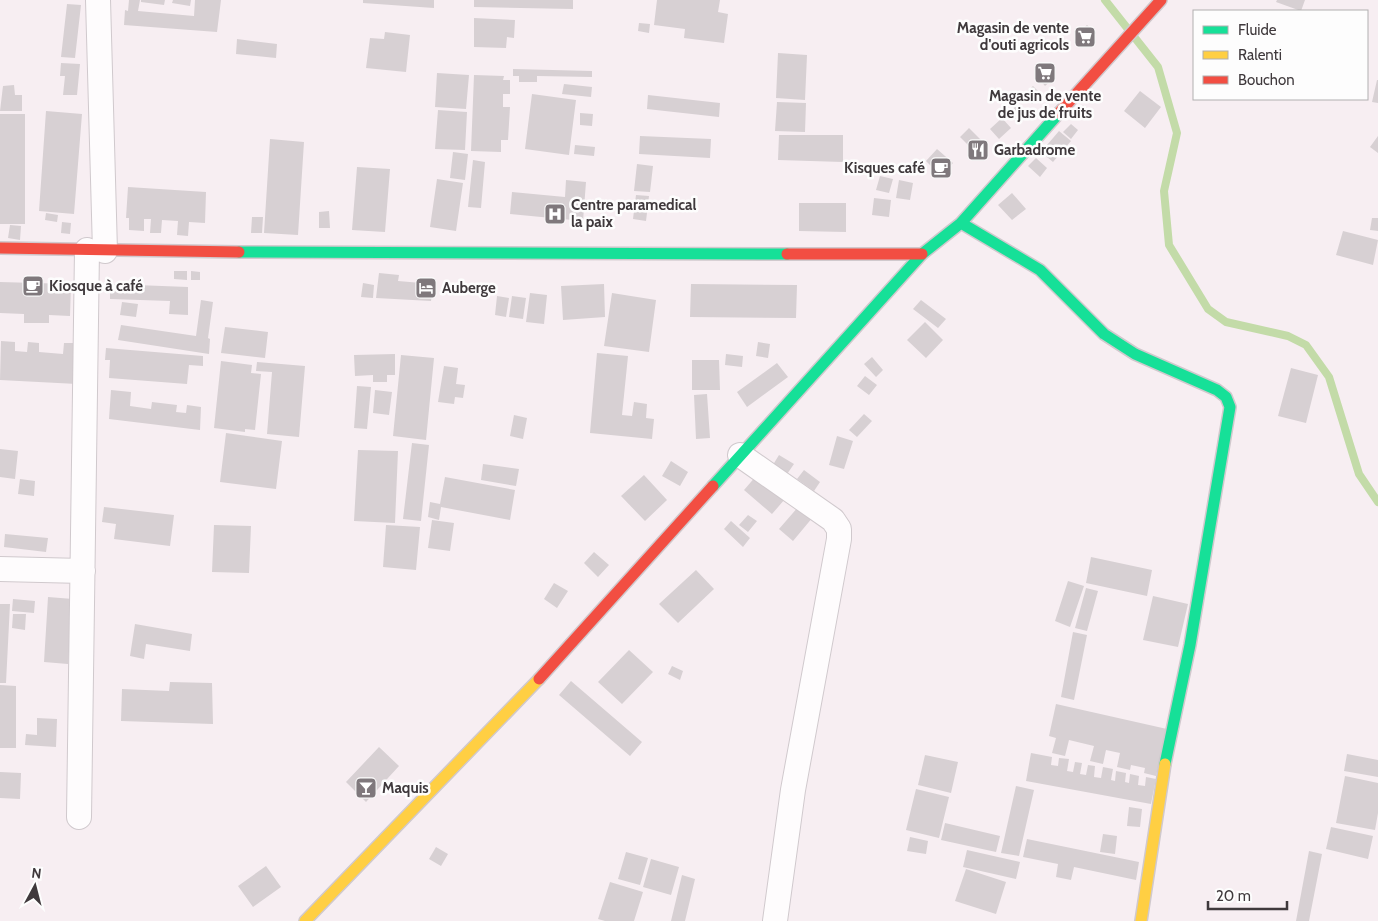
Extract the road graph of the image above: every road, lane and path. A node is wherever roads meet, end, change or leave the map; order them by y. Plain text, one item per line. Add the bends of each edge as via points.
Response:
1 (98, 0) edge
2 (1161, 0) edge
3 (961, 223) junction
4 (0, 248) edge
5 (96, 250) junction
6 (922, 254) junction
7 (740, 455) junction
8 (0, 569) edge
9 (83, 571) junction
10 (80, 817) dead end
11 (305, 921) edge
12 (775, 921) edge
13 (1141, 921) edge

1 - 5 street
2 - 3 street
3 - 6 street
3 - 13 street via 1040,270 1104,334 1135,354 1217,390 1226,397 1230,407 1190,645 1167,752
4 - 5 street
5 - 6 street via 343,254
5 - 9 street
6 - 7 street
7 - 11 street via 545,672
7 - 12 street via 833,520 839,529 793,790
8 - 9 street
9 - 10 street

